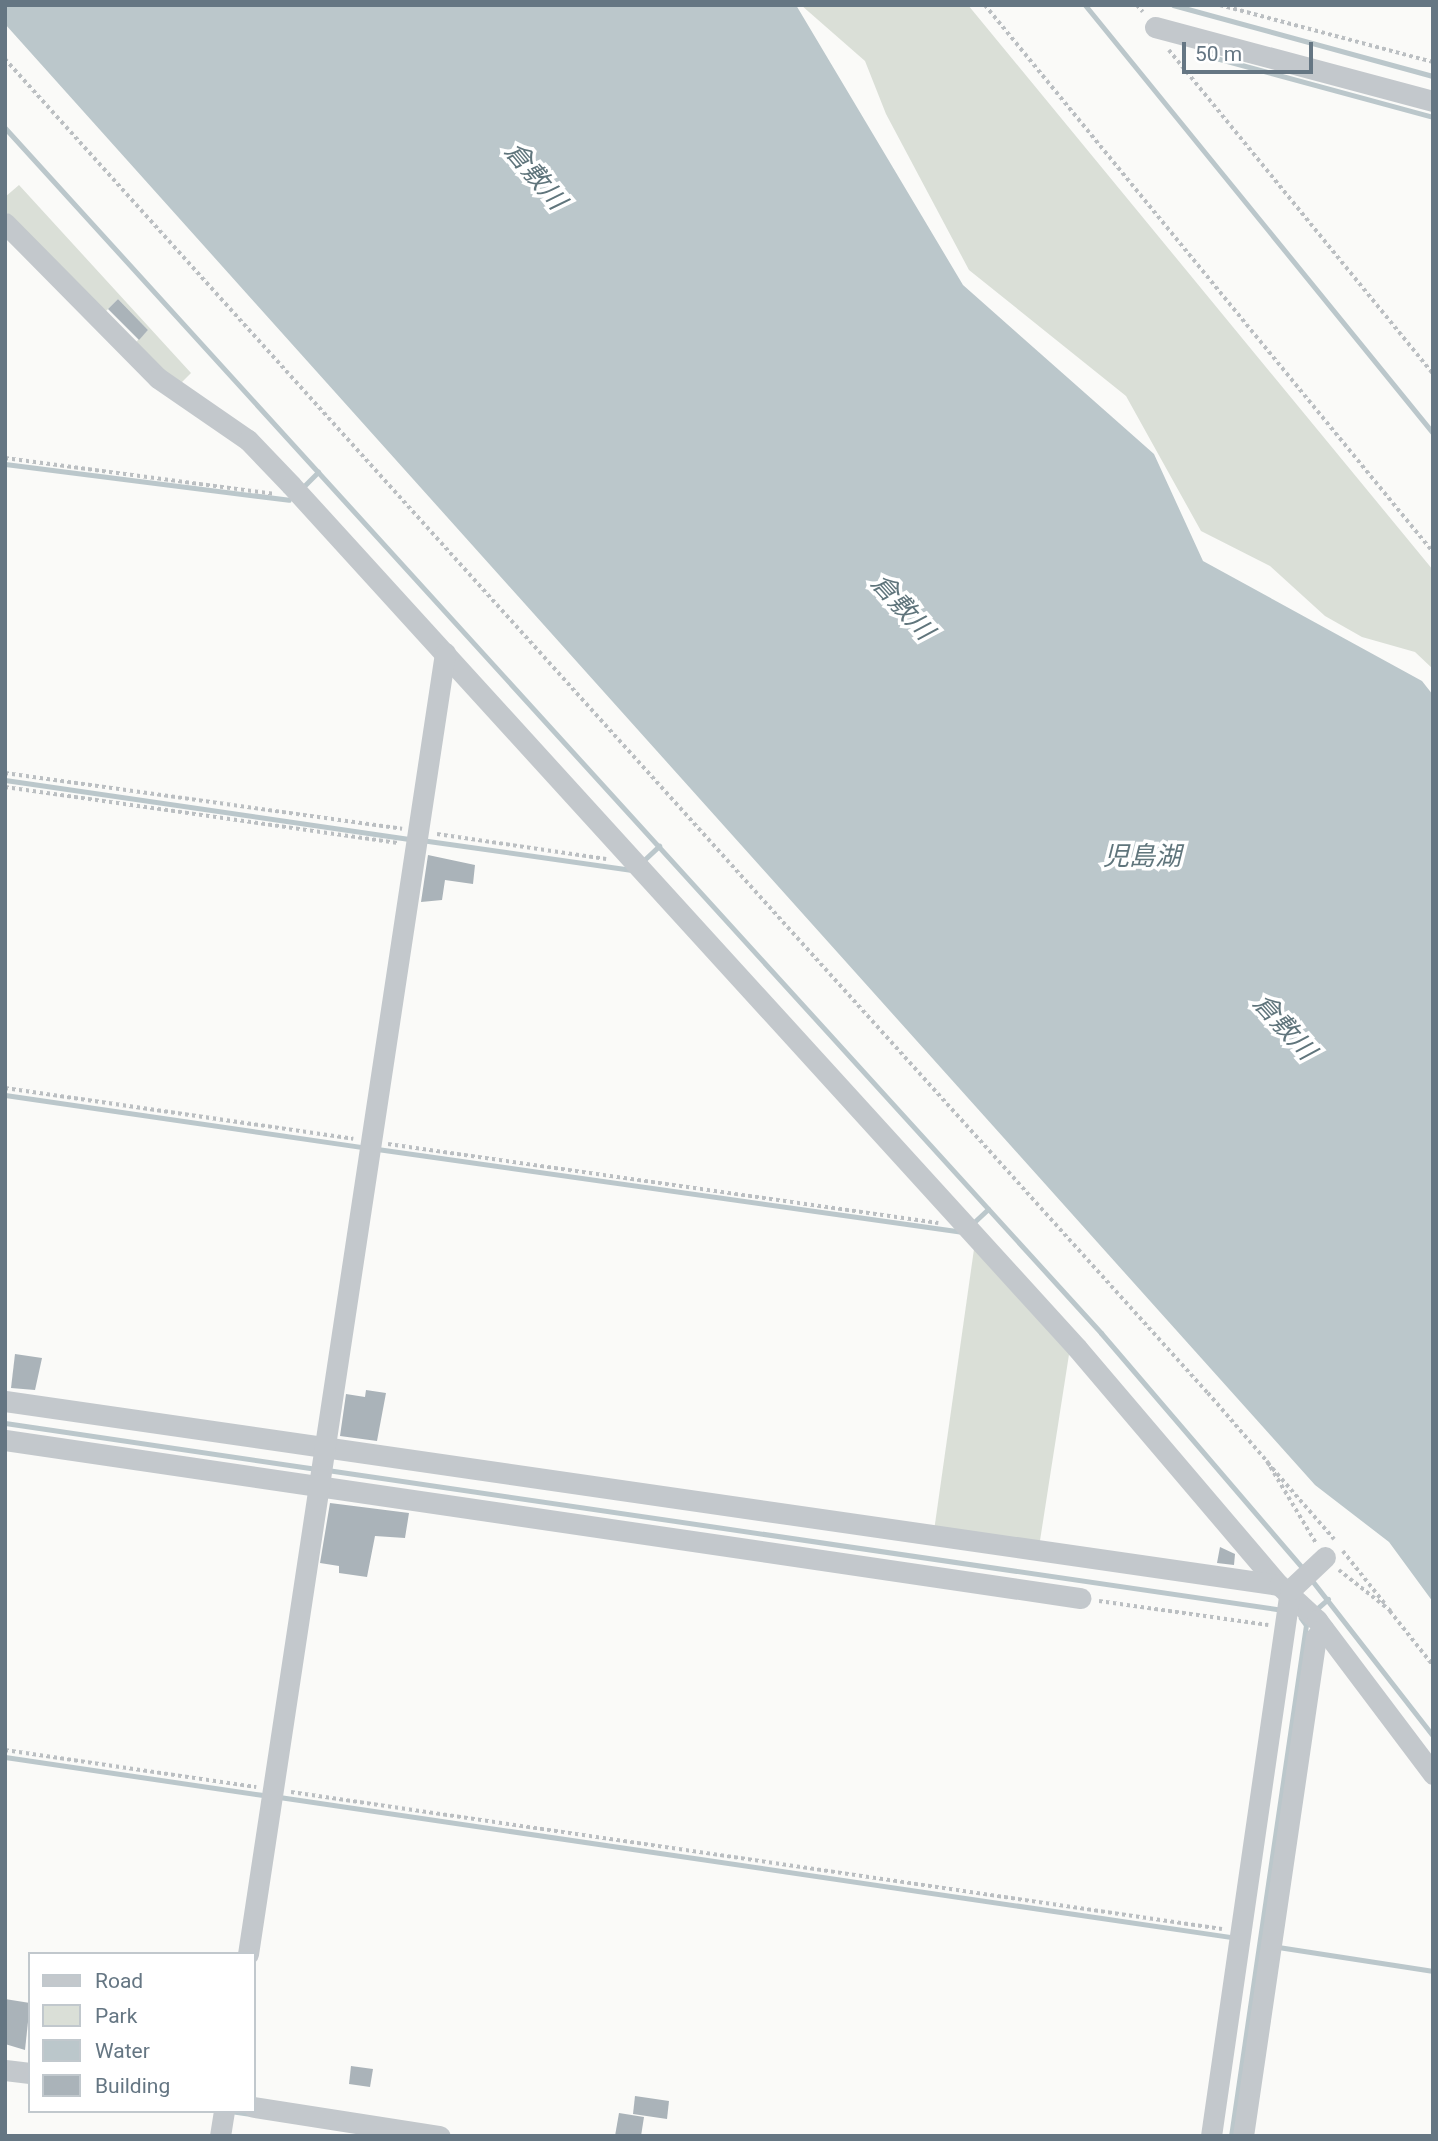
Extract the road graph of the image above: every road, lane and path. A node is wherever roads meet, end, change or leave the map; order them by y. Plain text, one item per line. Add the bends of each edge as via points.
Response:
1 (985, 5) edge
2 (1137, 5) edge
3 (1220, 5) edge
4 (1156, 27) junction
5 (5, 60) edge
6 (1433, 62) edge
7 (1433, 102) edge
8 (5, 223) edge
9 (1433, 374) edge
10 (5, 458) edge
11 (291, 485) junction
12 (1433, 552) edge
13 (445, 653) junction
14 (5, 773) edge
15 (5, 787) edge
16 (417, 839) junction
17 (634, 860) junction
18 (5, 1088) edge
19 (371, 1141) junction
20 (961, 1219) junction
21 (5, 1401) edge
22 (5, 1440) edge
23 (1267, 1461) junction
24 (321, 1468) junction
25 (1320, 1560) junction
26 (1080, 1598) joint
27 (1296, 1607) junction
28 (1391, 1611) junction
29 (1433, 1665) edge
30 (5, 1750) edge
31 (1433, 1774) edge
32 (274, 1790) junction
33 (1240, 1932) junction
34 (248, 1952) edge
35 (5, 2070) edge
36 (28, 2073) edge
37 (256, 2107) edge
38 (223, 2113) edge
39 (220, 2136) edge
40 (440, 2136) edge
41 (1211, 2136) edge
42 (1243, 2136) edge

1 - 12 path
2 - 4 path
3 - 6 path
4 - 7 street
4 - 9 path via 1180,68
5 - 23 path
8 - 11 street via 158,378 248,440
10 - 11 path via 267,494
11 - 13 street
13 - 16 street
13 - 17 street
14 - 16 path
15 - 16 path
16 - 17 path
16 - 19 street
17 - 20 street
18 - 19 path
19 - 20 path via 934,1223
19 - 24 street
20 - 27 street
21 - 24 street
22 - 24 street
23 - 25 path
23 - 28 path
24 - 26 street
24 - 27 street
24 - 32 street
25 - 27 street
25 - 28 path
26 - 27 path
27 - 31 street
27 - 33 street
27 - 42 street via 1316,1637
28 - 29 path
30 - 32 path
32 - 33 path
32 - 34 street
33 - 41 street
35 - 36 street
37 - 40 street
38 - 39 street

